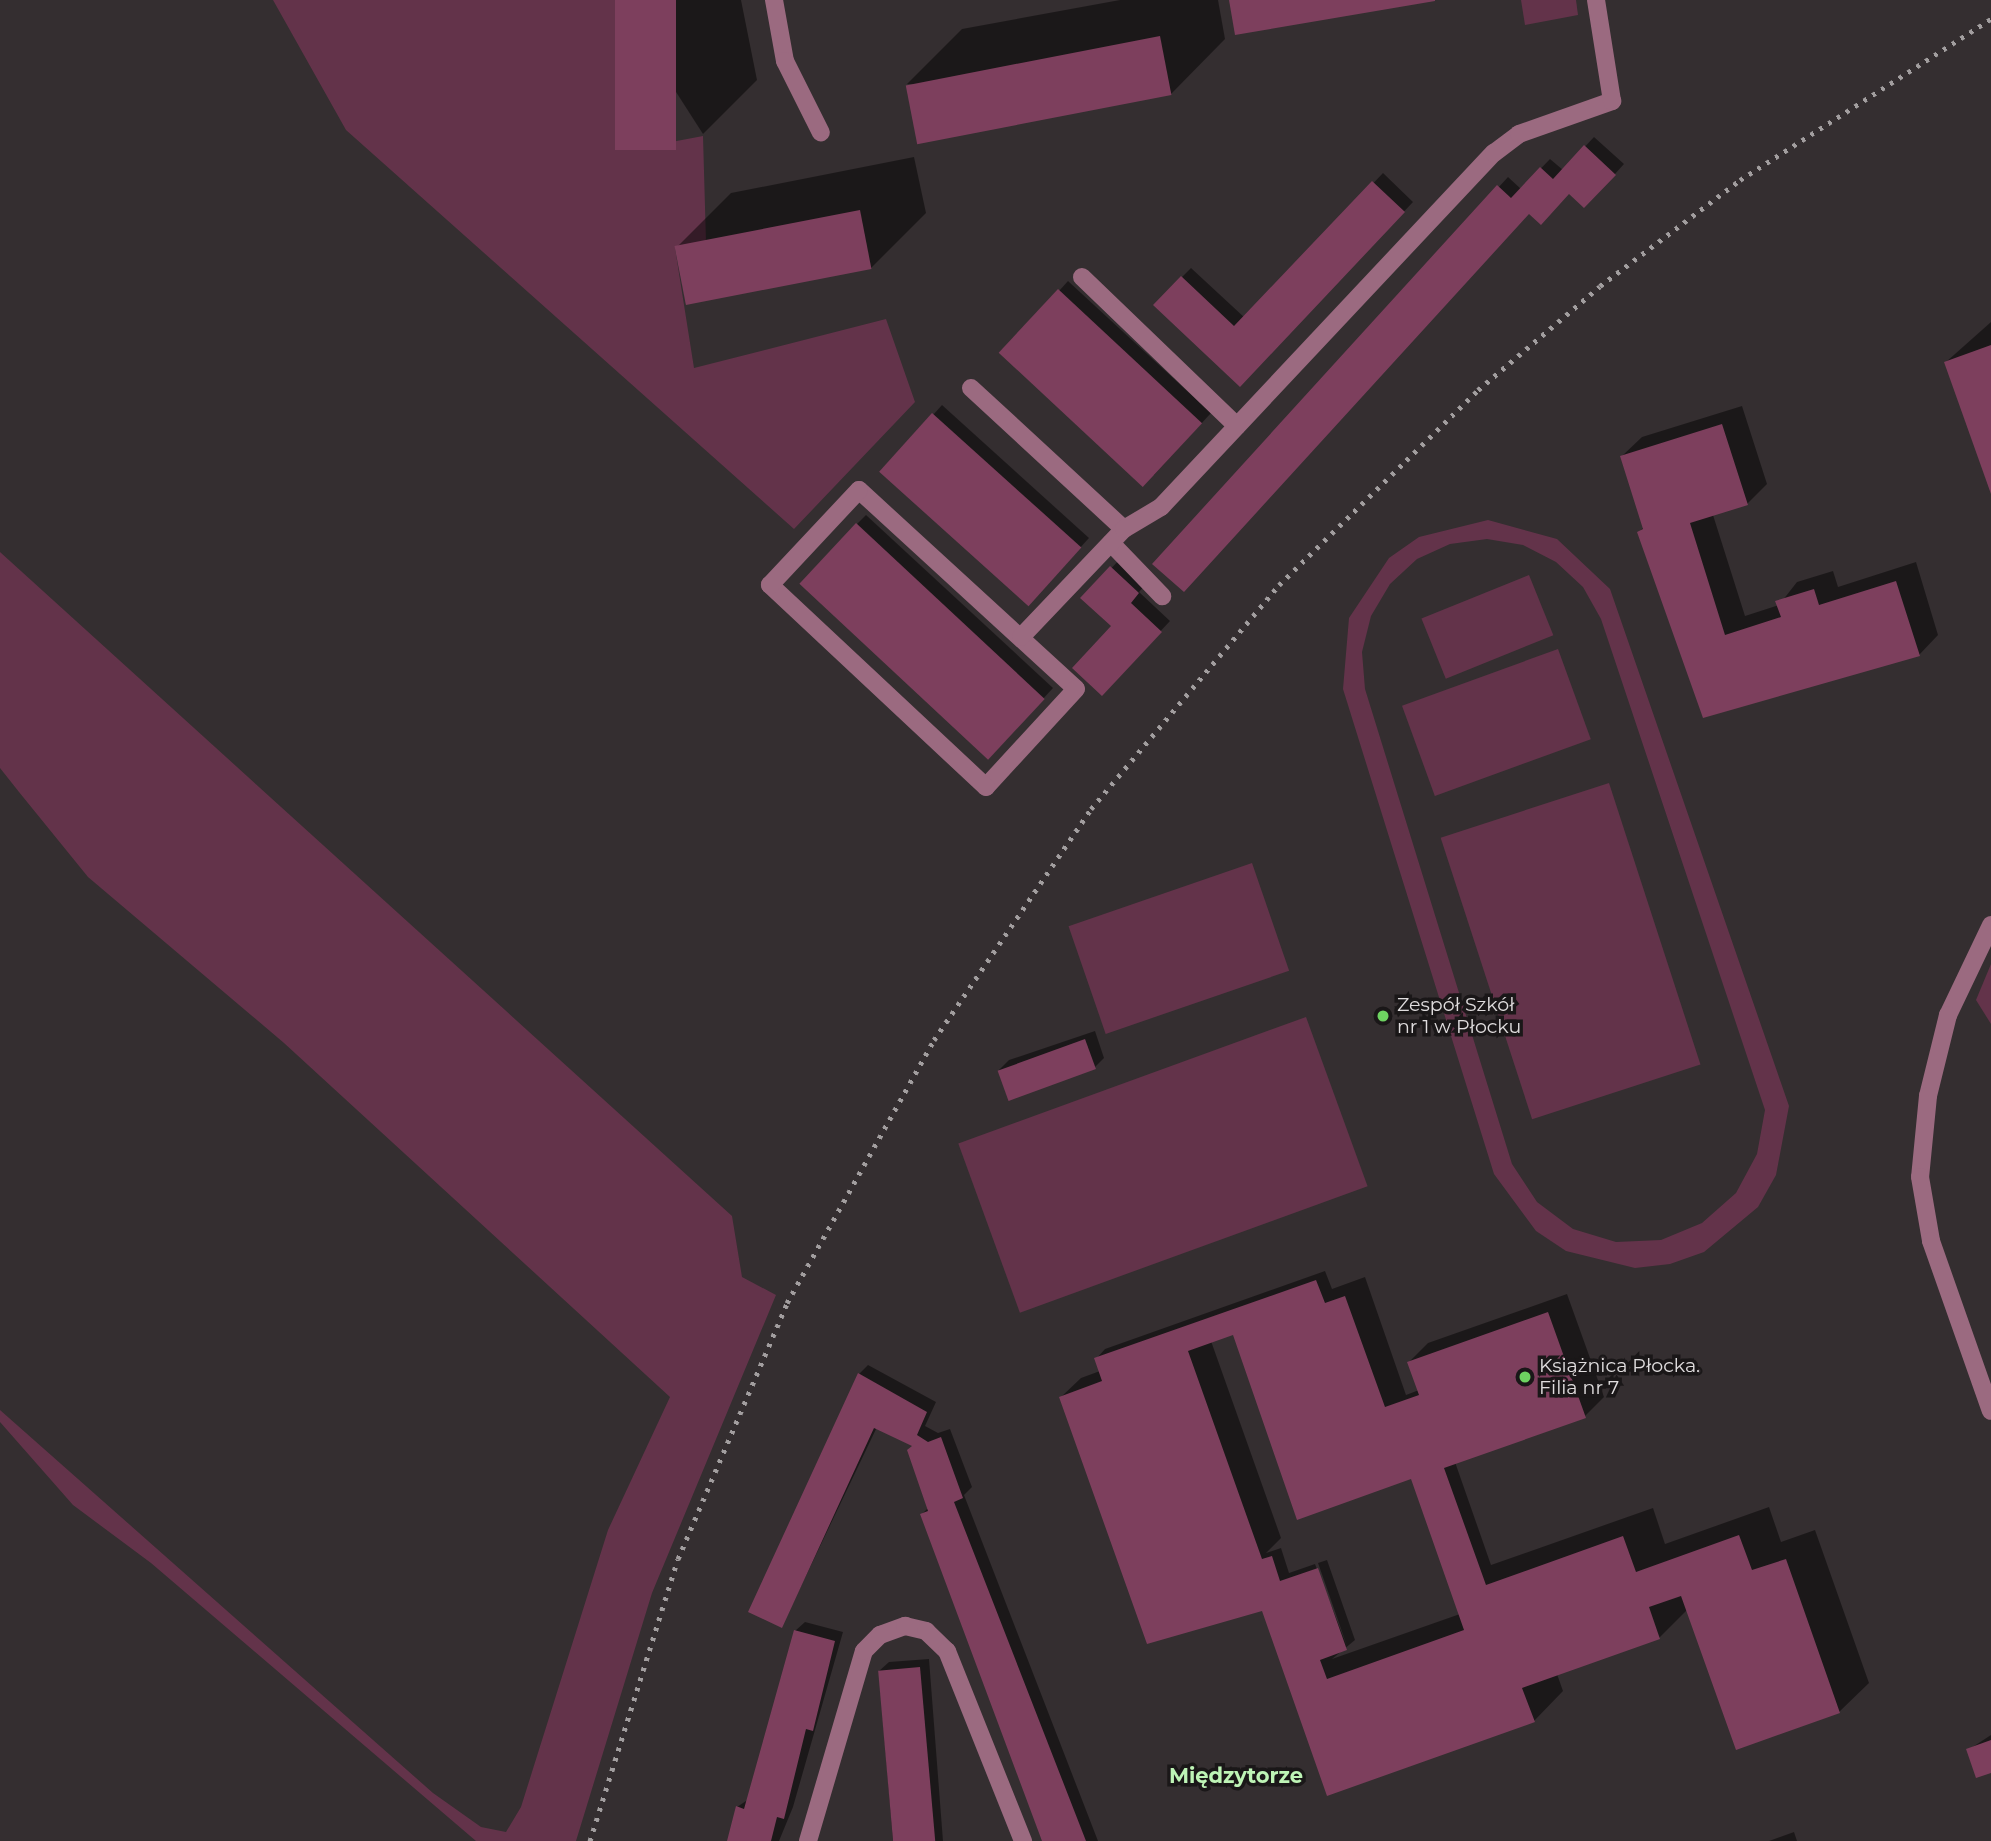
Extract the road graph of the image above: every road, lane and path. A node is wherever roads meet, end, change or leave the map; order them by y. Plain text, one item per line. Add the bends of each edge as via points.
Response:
1 (774, 0) edge
2 (1595, 0) edge
3 (821, 133) dead end
4 (1082, 277) dead end
5 (971, 388) dead end
6 (1237, 426) junction
7 (1124, 529) junction
8 (1111, 543) junction
9 (1162, 596) dead end
10 (1021, 638) junction
11 (1991, 925) edge
12 (1991, 1411) edge
13 (808, 1841) edge
14 (1023, 1841) edge

1 - 3 street via 785,61
2 - 6 street via 1612,101 1519,134 1494,153
4 - 6 street
5 - 7 street
6 - 7 street via 1161,507
7 - 8 street
8 - 9 street
8 - 10 street
10 - 10 street via 859,490 770,585 986,786 1076,689
11 - 12 street via 1948,1015 1928,1096 1920,1177 1931,1241
13 - 14 street via 864,1651 880,1635 905,1626 926,1631 947,1651

